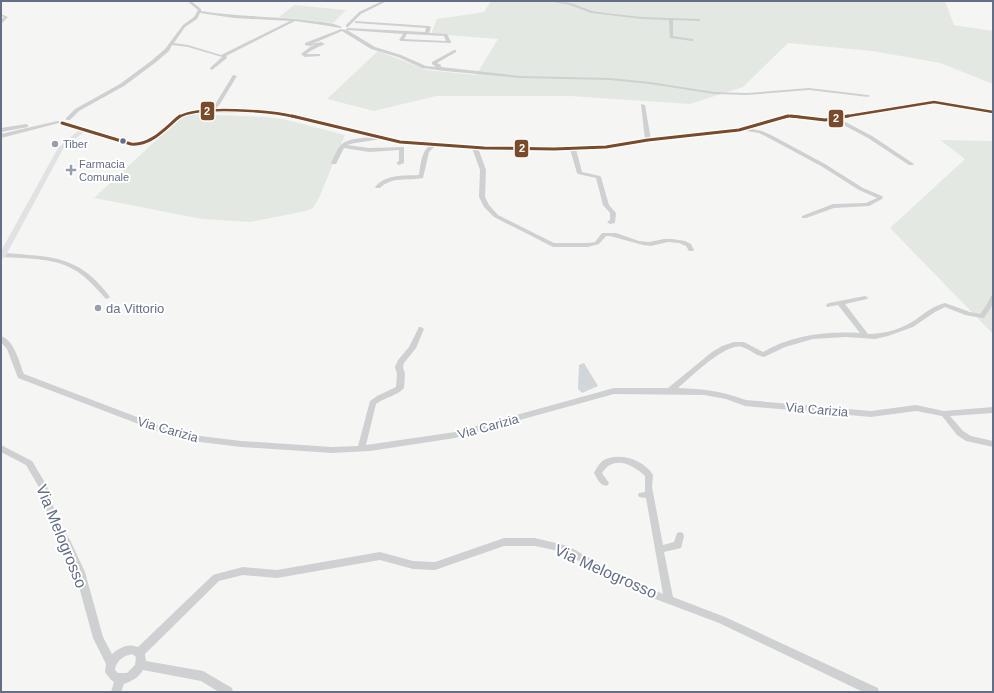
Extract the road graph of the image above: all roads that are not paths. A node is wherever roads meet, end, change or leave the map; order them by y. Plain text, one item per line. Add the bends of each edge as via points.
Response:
1 (189, 1) edge
2 (384, 1) edge
3 (551, 1) edge
4 (199, 12) junction
5 (1, 15) edge
6 (671, 19) junction
7 (699, 20) dead end
8 (293, 21) junction
9 (356, 22) dead end
10 (1, 23) edge
11 (367, 23) junction
12 (344, 29) junction
13 (363, 31) junction
14 (405, 33) junction
15 (426, 34) junction
16 (692, 40) dead end
17 (172, 44) junction
18 (454, 52) dead end
19 (318, 55) dead end
20 (222, 56) junction
21 (438, 68) junction
22 (212, 69) dead end
23 (235, 76) dead end
24 (868, 96) dead end
25 (643, 105) dead end
26 (211, 112) junction
27 (993, 112) edge
28 (834, 118) junction
29 (64, 122) junction
30 (743, 129) junction
31 (1, 130) edge
32 (83, 130) junction
33 (90, 133) junction
34 (1, 136) edge
35 (72, 138) junction
36 (380, 138) junction
37 (648, 140) junction
38 (433, 145) junction
39 (343, 146) junction
40 (475, 148) junction
41 (573, 149) junction
42 (399, 163) dead end
43 (334, 164) dead end
44 (911, 164) dead end
45 (378, 187) dead end
46 (804, 217) dead end
47 (610, 222) dead end
48 (691, 250) dead end
49 (2, 256) edge
50 (107, 297) dead end
51 (865, 298) dead end
52 (993, 298) edge
53 (840, 303) junction
54 (829, 305) dead end
55 (421, 329) dead end
56 (866, 336) junction
57 (1, 338) edge
58 (670, 391) junction
59 (993, 410) edge
60 (944, 414) junction
61 (993, 444) edge
62 (1, 448) edge
63 (361, 449) junction
64 (605, 483) dead end
65 (680, 536) dead end
66 (660, 549) junction
67 (669, 600) junction
68 (139, 653) junction
69 (111, 663) junction
70 (141, 665) junction
71 (120, 679) junction
72 (116, 692) edge
73 (228, 692) edge
74 (874, 692) edge

1 - 4 street via 200,10
2 - 12 street via 360,13
3 - 6 street via 571,4 591,12
4 - 8 street via 228,17
4 - 17 street via 196,18 184,26
5 - 10 street via 6,17
6 - 7 street
6 - 16 street via 671,37
8 - 12 street
8 - 20 street
9 - 11 street
11 - 13 street
11 - 15 street via 429,28
12 - 13 street
12 - 19 street via 306,45 323,44 303,54
12 - 21 street via 375,48 404,57 417,65
13 - 14 street
14 - 15 street
14 - 15 street via 401,40 449,42 446,35
17 - 20 street
17 - 29 street via 122,85 77,110
18 - 21 street via 434,63 439,66
20 - 22 street via 224,58
21 - 24 street via 520,77 610,79 714,93 747,94 809,89
23 - 26 street
25 - 37 street
26 - 33 main road via 183,115 143,144 131,144
26 - 36 main road via 278,113
27 - 28 main road via 934,102
28 - 30 main road via 816,120 789,116
28 - 44 street via 865,134
29 - 31 street
29 - 32 main road
29 - 34 street
29 - 35 main road
30 - 37 main road
30 - 46 street via 769,136 861,189 880,197 867,204 833,206
32 - 33 main road
32 - 35 main road
33 - 35 main road
35 - 49 main road via 61,148
36 - 38 main road
36 - 39 street via 349,142
37 - 41 main road via 615,146
38 - 40 main road
38 - 45 street via 426,152 421,177 390,179 381,182
39 - 42 street via 368,150 402,148 402,162
39 - 43 street
40 - 41 main road
40 - 48 street via 483,170 482,197 486,206 496,216 553,245 585,246 597,243 604,234 613,234 650,244 660,241 681,242 688,245
41 - 47 street via 580,173 598,177 606,205 613,213 614,222
49 - 50 street via 51,260 68,265 80,270
51 - 53 street
52 - 56 street via 982,316 945,305 913,324 886,335
53 - 54 street
53 - 56 street
55 - 63 street via 412,348 400,362 400,388 373,403
56 - 58 street via 807,338 787,342 764,355 742,344 730,345 707,358
57 - 63 street, Via Carizia via 10,348 21,376 165,431 192,438 241,444 332,450
58 - 60 street, Via Carizia via 704,392 728,396 745,403 871,414 916,408
58 - 63 street, Via Carizia via 614,391 455,435
59 - 60 street, Via Carizia
60 - 61 street via 960,433 969,439
62 - 69 street, Via Melogrosso via 30,463 44,488 54,522 80,572 98,638
64 - 66 street via 598,473 606,464 623,460 639,466 649,476 646,495
65 - 66 street via 678,545
66 - 67 street
67 - 68 street, Via Melogrosso via 616,577 565,549 535,542 504,542 435,566 413,565 380,556 277,574 243,570 216,578
67 - 74 street, Via Melogrosso via 722,620
68 - 69 street via 132,650 122,652
68 - 70 street
69 - 71 street via 112,676
70 - 71 street via 135,673
70 - 73 street via 203,676
71 - 72 street

